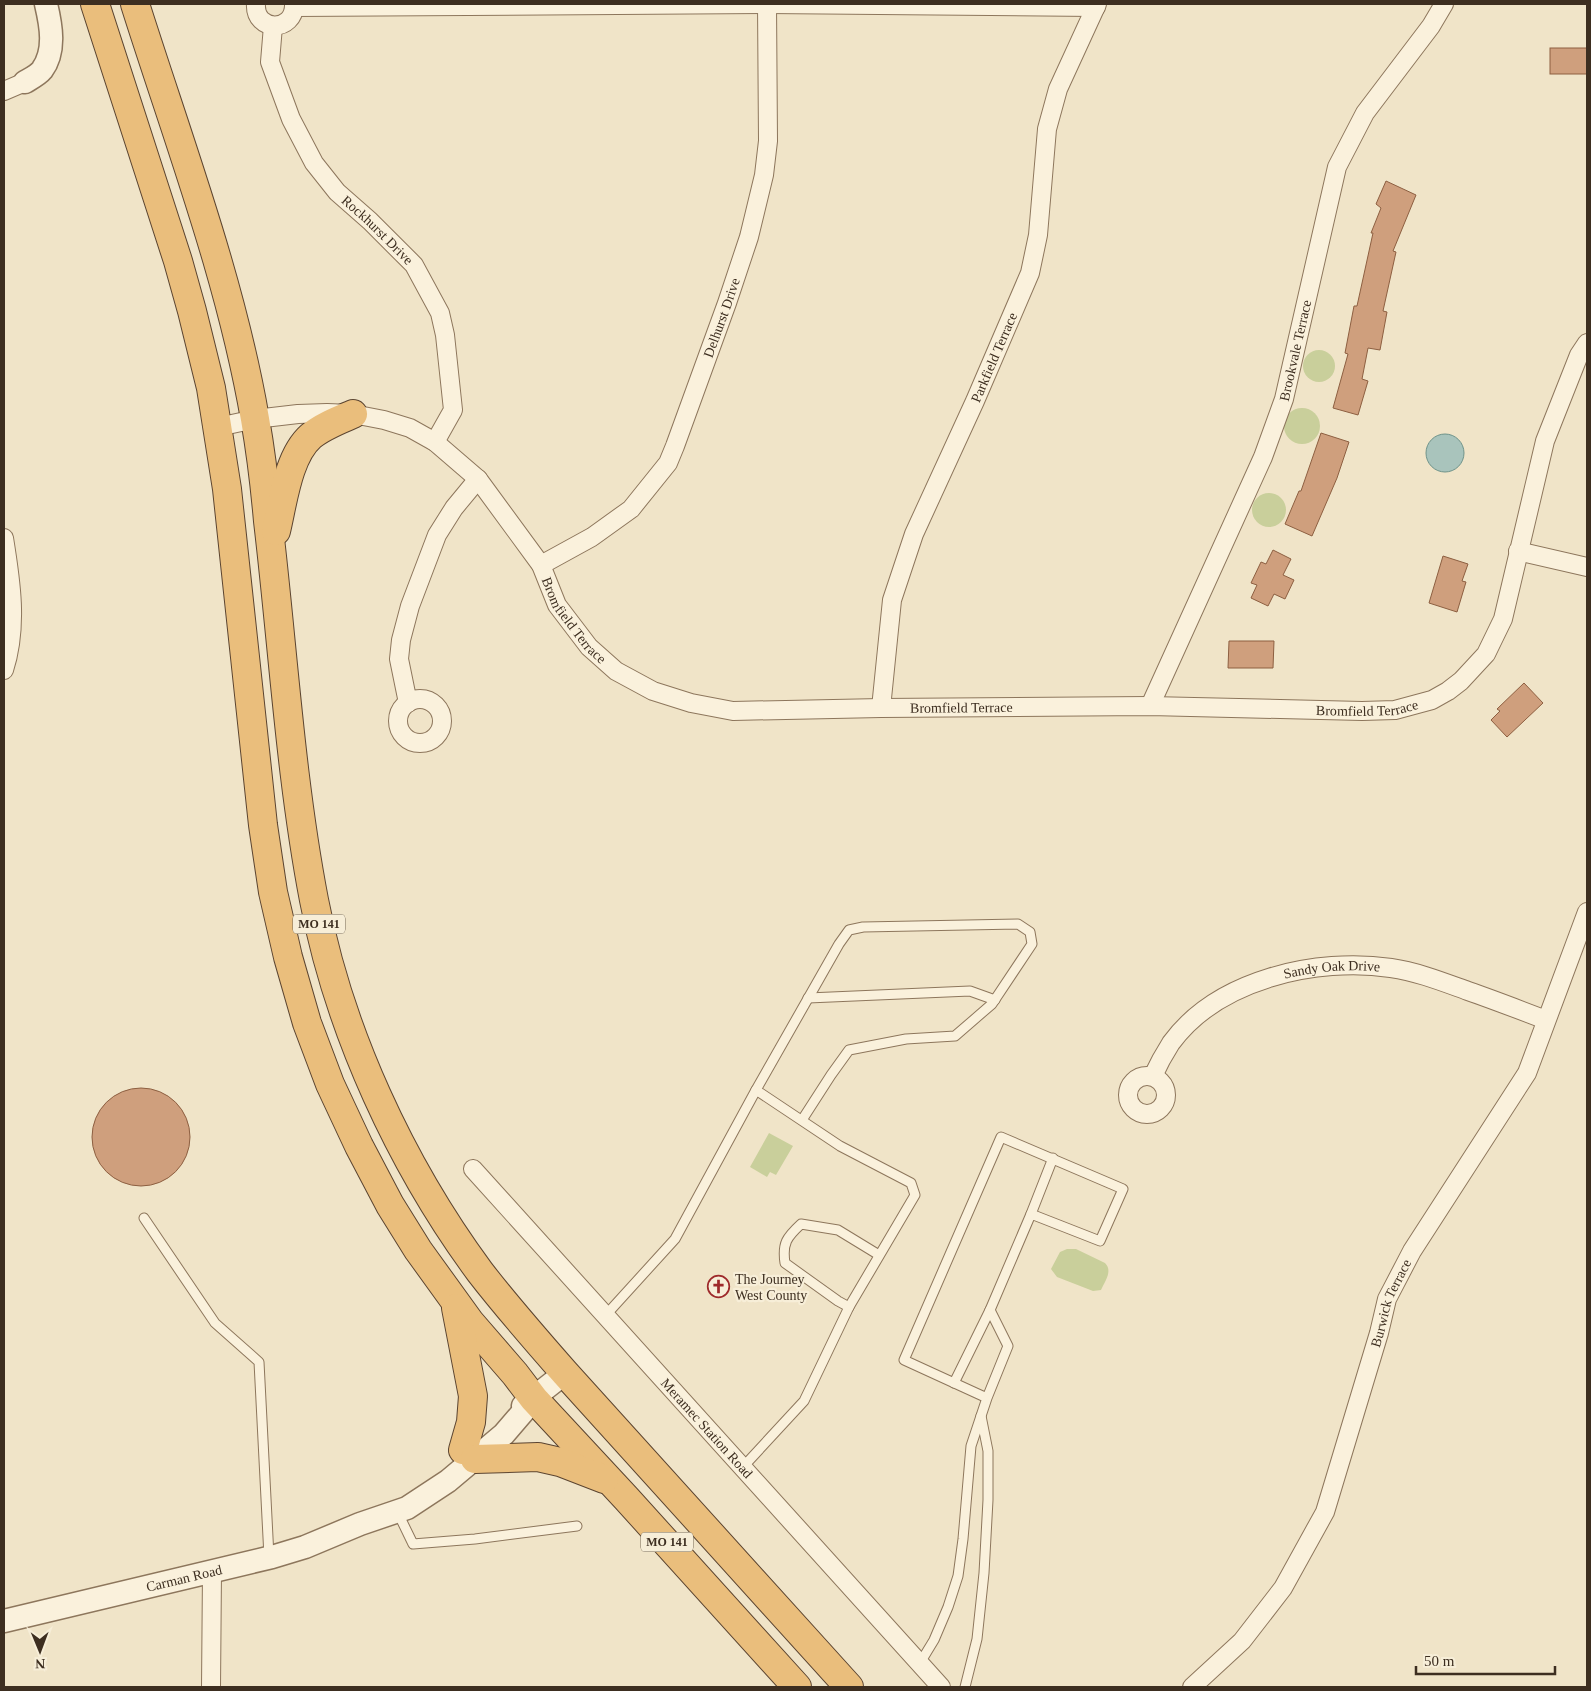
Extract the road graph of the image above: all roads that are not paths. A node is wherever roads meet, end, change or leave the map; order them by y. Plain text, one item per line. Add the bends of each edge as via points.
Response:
1 (46, 4) edge
2 (95, 4) edge
3 (135, 4) edge
4 (256, 4) edge
5 (767, 4) edge
6 (1444, 4) edge
7 (294, 5) edge
8 (1097, 5) edge
9 (273, 26) junction
10 (25, 82) joint
11 (4, 91) edge
12 (1587, 343) edge
13 (353, 414) junction
14 (255, 419) junction
15 (218, 427) junction
16 (435, 442) junction
17 (478, 479) junction
18 (4, 538) edge
19 (272, 549) junction
20 (1518, 551) junction
21 (541, 565) junction
22 (1587, 567) edge
23 (4, 670) edge
24 (408, 703) dead end
25 (1150, 706) junction
26 (882, 708) junction
27 (1587, 912) edge
28 (808, 998) junction
29 (995, 1000) junction
30 (1546, 1020) junction
31 (1153, 1076) dead end
32 (756, 1090) junction
33 (802, 1120) junction
34 (1053, 1158) junction
35 (473, 1169) dead end
36 (1031, 1214) junction
37 (144, 1218) dead end
38 (879, 1255) junction
39 (455, 1301) junction
40 (849, 1308) junction
41 (990, 1310) junction
42 (605, 1316) junction
43 (565, 1373) junction
44 (954, 1383) junction
45 (987, 1398) junction
46 (534, 1399) junction
47 (981, 1416) junction
48 (469, 1454) junction
49 (742, 1468) junction
50 (612, 1482) junction
51 (397, 1511) junction
52 (360, 1524) junction
53 (578, 1526) dead end
54 (270, 1558) junction
55 (212, 1571) junction
56 (4, 1620) edge
57 (920, 1663) junction
58 (211, 1687) edge
59 (798, 1687) edge
60 (849, 1687) edge
61 (941, 1687) edge
62 (965, 1687) edge
63 (1192, 1687) edge

1 - 10 street via 52,39 48,58 41,72
2 - 15 highway, MO 141 via 190,303
3 - 14 highway, MO 141 via 230,305
4 - 9 street via 261,20
5 - 7 street
5 - 8 street
5 - 21 street, Delhurst Drive via 768,141 764,175 749,237 675,446 668,463 631,509 592,537
6 - 25 street, Brookvale Terrace via 1432,26 1365,113 1337,167 1284,398 1263,457
7 - 9 street via 290,19
8 - 26 street, Parkfield Terrace via 1058,89 1047,129 1038,235 1030,273 914,534 892,600
9 - 16 street, Rockhurst Drive via 270,62 291,119 314,162 338,192 414,266 440,313 452,410
10 - 11 street
12 - 20 street, Bromfield Terrace via 1579,355 1545,441
13 - 14 street, Bromfield Terrace
13 - 16 street, Bromfield Terrace via 410,428
13 - 19 highway via 326,426 302,446 287,484
14 - 15 street, Bromfield Terrace
14 - 19 highway, MO 141
15 - 39 highway, MO 141 via 263,825 273,892 288,957 307,1023 358,1146 418,1250
16 - 17 street, Bromfield Terrace
17 - 21 street, Bromfield Terrace
17 - 24 street via 437,535 410,606 399,660
18 - 23 street via 12,614
19 - 43 highway, MO 141 via 303,836 314,904 352,1035 378,1098 442,1217 481,1273
20 - 22 street
20 - 25 street, Bromfield Terrace via 1503,620 1486,654 1461,681 1432,700 1395,710 1362,712
21 - 26 street, Bromfield Terrace via 556,605 589,647 616,671 653,692 691,704 733,711
25 - 26 street, Bromfield Terrace
27 - 30 street, Burwick Terrace
28 - 29 lane via 970,991
28 - 29 lane via 849,930 862,927 1018,924 1030,932 1032,944
28 - 32 lane
29 - 33 lane via 955,1036 906,1039 849,1050
30 - 31 street, Sandy Oak Drive via 1429,977 1393,968 1363,965 1304,968 1229,994 1206,1010 1172,1043
30 - 63 street, Burwick Terrace via 1527,1073 1412,1251 1387,1299 1325,1512 1282,1588 1242,1641
32 - 33 lane
32 - 42 lane via 675,1239
33 - 38 lane via 840,1146 911,1183 915,1194
34 - 36 lane
34 - 36 lane via 1123,1189 1100,1241
34 - 44 lane via 1001,1137 993,1155 904,1360
35 - 42 street, Meramec Station Road
36 - 41 lane
37 - 54 lane via 215,1323 259,1362
38 - 40 lane
38 - 40 lane via 838,1230 800,1224 789,1234 783,1251 786,1263
39 - 46 highway, MO 141
39 - 48 highway via 473,1396
40 - 49 lane via 804,1401
41 - 44 lane
41 - 45 lane via 1008,1346
42 - 49 street, Meramec Station Road
43 - 46 street, Carman Road
43 - 60 highway, MO 141
44 - 45 lane
45 - 47 lane
46 - 48 street, Carman Road via 504,1434
46 - 50 highway, MO 141
47 - 57 lane via 971,1446 958,1576 934,1640
47 - 62 lane via 988,1450 984,1573 976,1639
48 - 50 highway via 538,1457
48 - 51 street, Carman Road via 448,1481
48 - 52 street, Carman Road via 438,1469
49 - 57 street, Meramec Station Road
50 - 59 highway, MO 141
51 - 52 street, Carman Road
51 - 53 lane via 413,1544
52 - 54 street, Carman Road
54 - 55 street, Carman Road
55 - 56 street, Carman Road
55 - 58 street
57 - 61 street, Meramec Station Road

